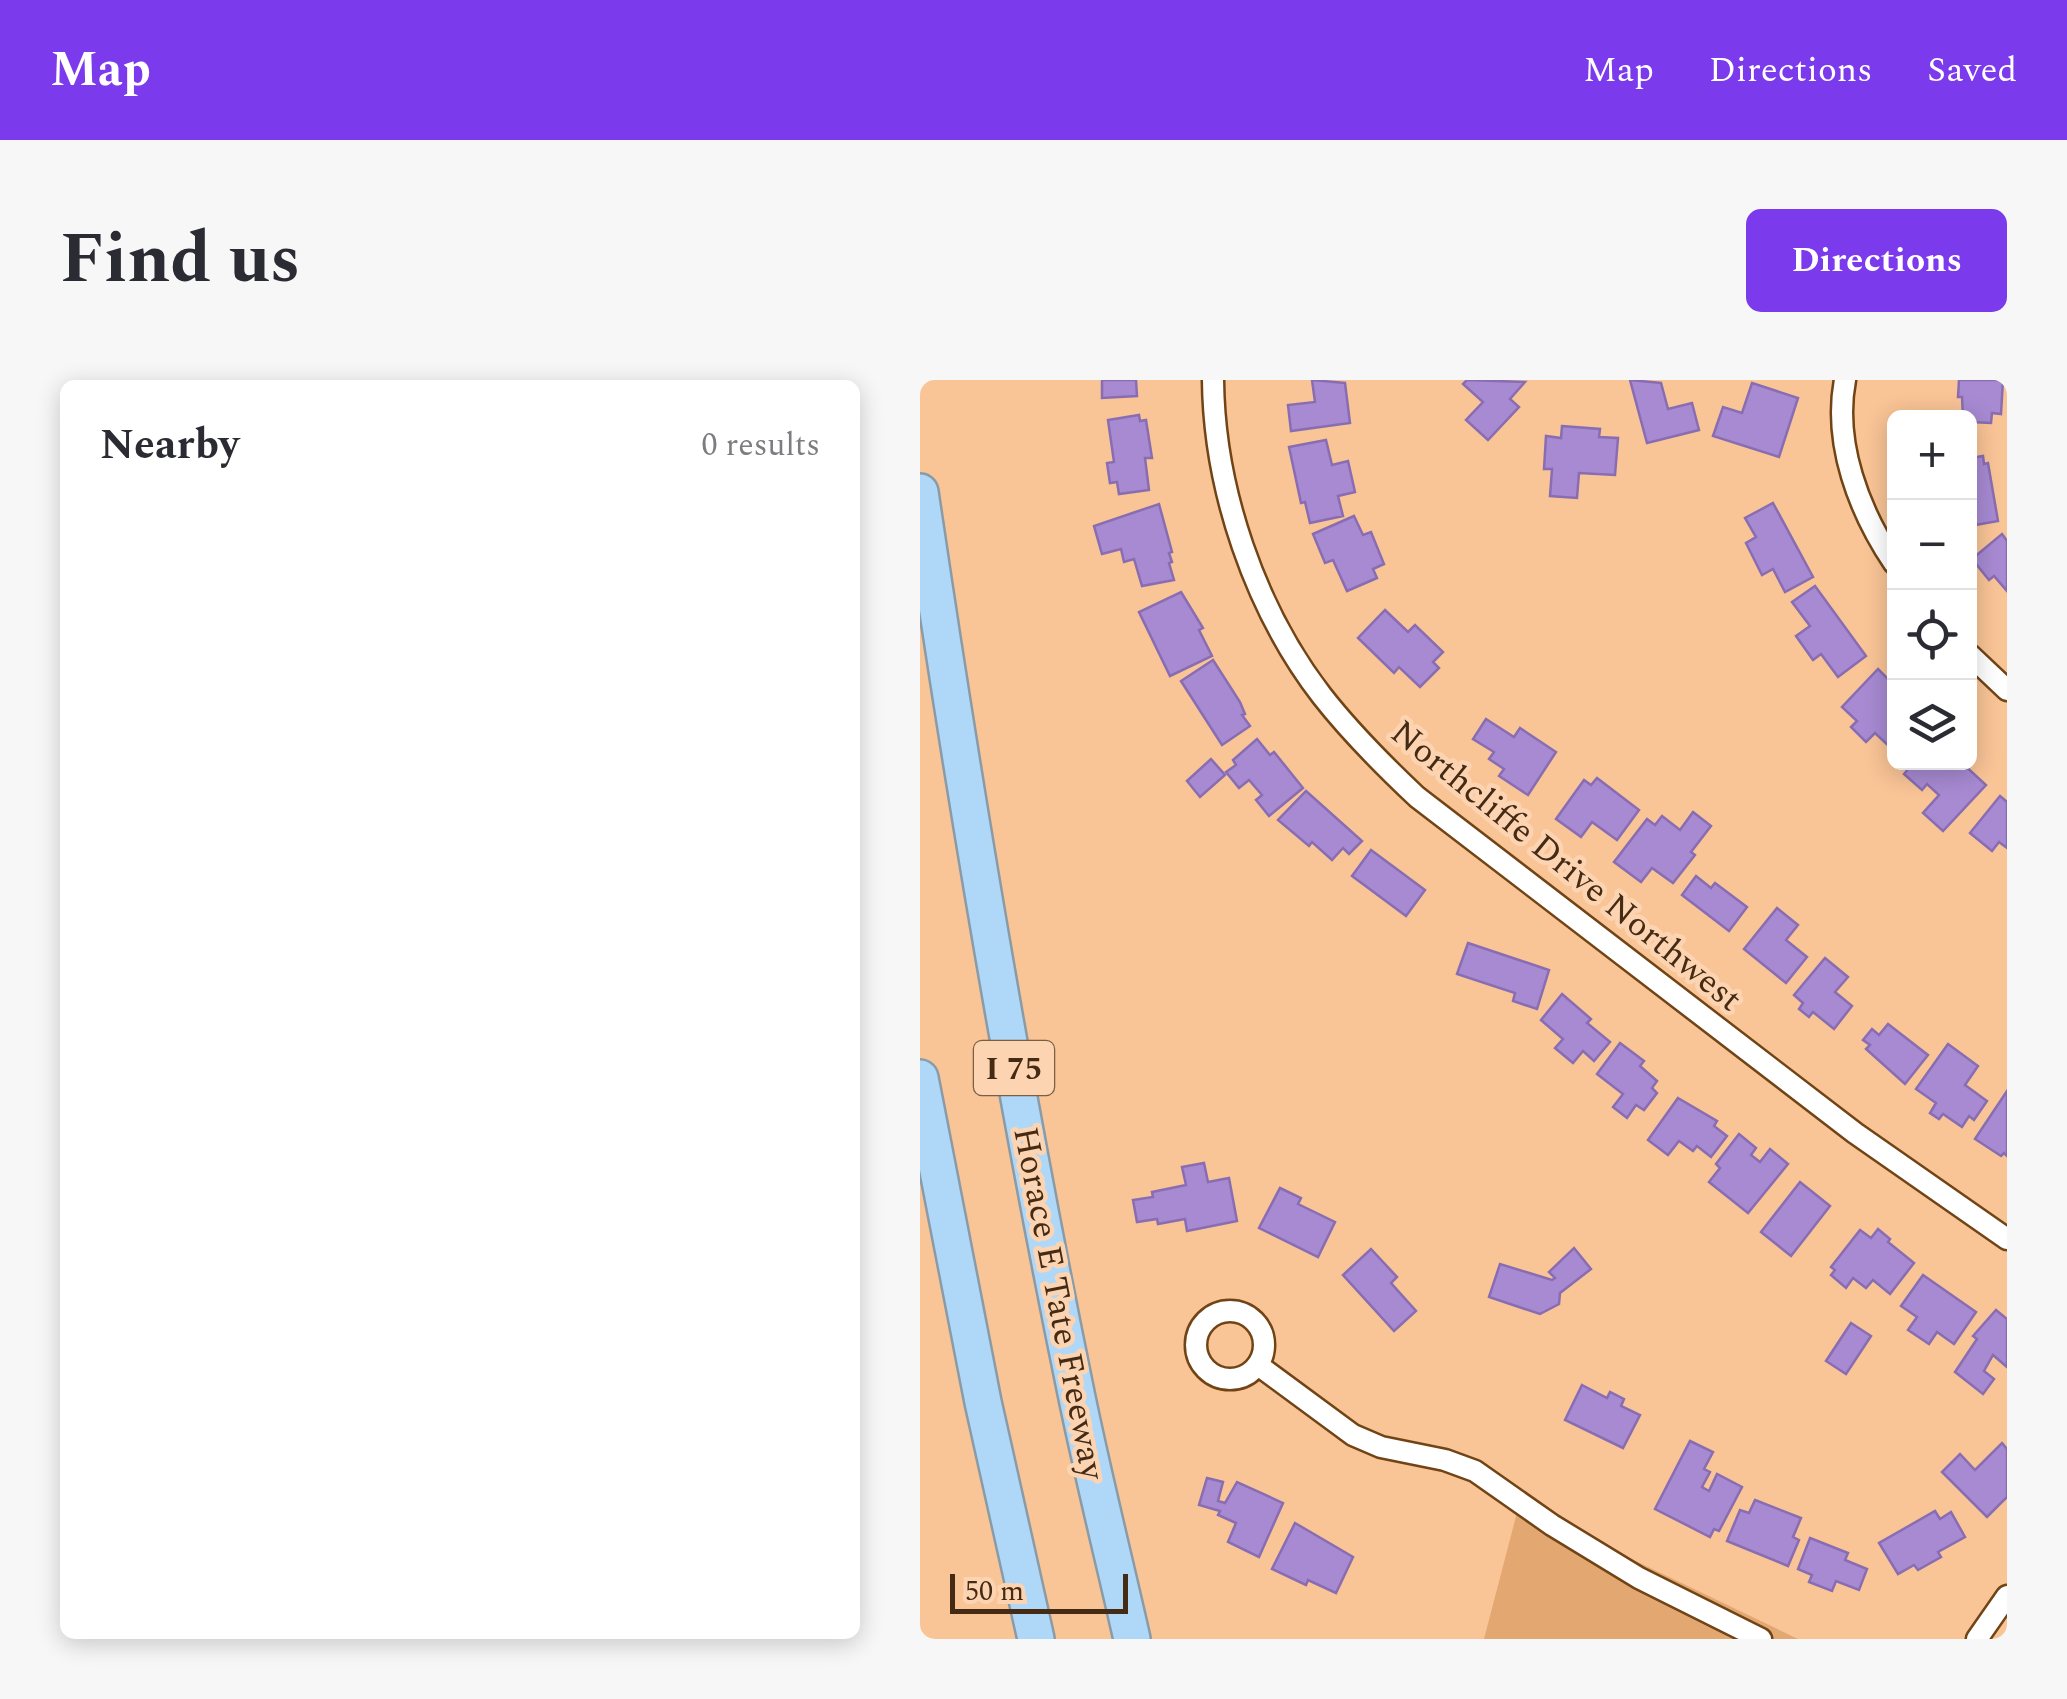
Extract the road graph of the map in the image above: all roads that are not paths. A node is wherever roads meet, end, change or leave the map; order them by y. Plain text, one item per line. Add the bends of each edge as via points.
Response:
1 (1213, 380) edge
2 (1845, 380) edge
3 (920, 492) edge
4 (1887, 551) edge
5 (1977, 662) edge
6 (2007, 690) edge
7 (920, 1078) edge
8 (2007, 1238) edge
9 (1258, 1365) dead end
10 (2007, 1596) edge
11 (1036, 1639) edge
12 (1132, 1639) edge
13 (1760, 1639) edge
14 (1977, 1639) edge

1 - 8 street, Northcliffe Drive Northwest via 1225,484 1264,595 1320,694 1368,752 1417,797 1840,1121
2 - 4 street via 1847,456 1867,517
3 - 12 highway, Horace E Tate Freeway / I 75 via 1023,1120 1075,1392
5 - 6 street
7 - 11 highway, I 75
9 - 13 street via 1353,1436 1474,1471 1639,1578
10 - 14 street

